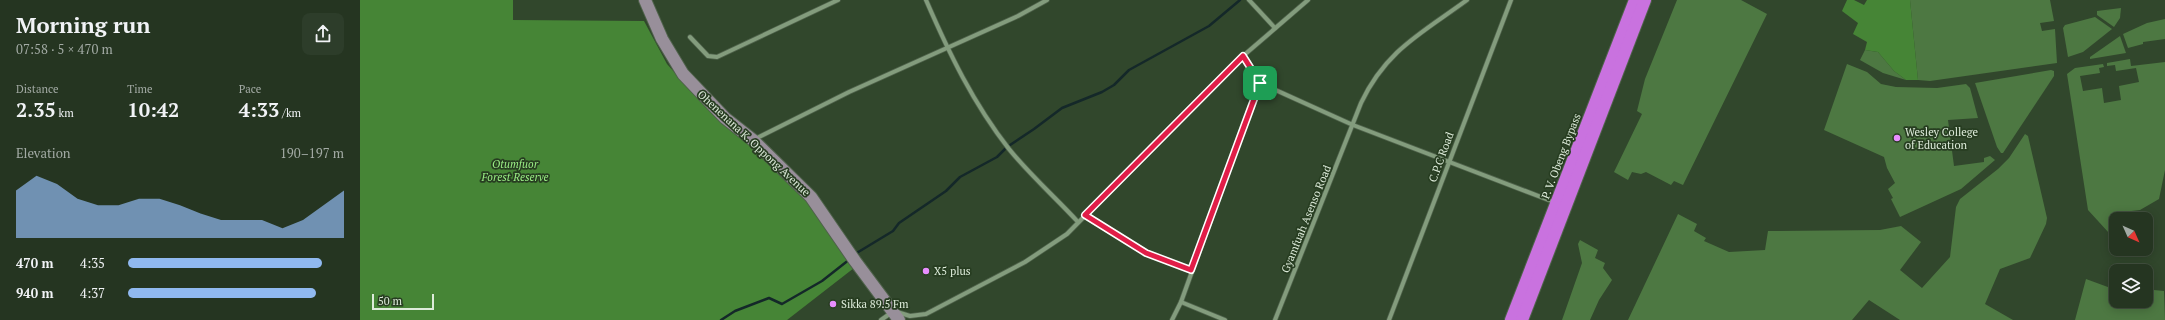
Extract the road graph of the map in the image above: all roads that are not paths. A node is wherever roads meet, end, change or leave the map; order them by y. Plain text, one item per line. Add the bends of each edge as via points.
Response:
1 (645, 0) edge
2 (838, 0) edge
3 (926, 0) edge
4 (1047, 0) edge
5 (1249, 0) edge
6 (1308, 0) edge
7 (1467, 0) edge
8 (1511, 0) edge
9 (1635, 0) edge
10 (1645, 0) edge
11 (1275, 28) junction
12 (690, 37) dead end
13 (946, 49) junction
14 (1243, 56) junction
15 (1260, 83) junction
16 (1353, 125) junction
17 (753, 140) junction
18 (1448, 161) junction
19 (1561, 205) junction
20 (1085, 215) junction
21 (1078, 222) junction
22 (1191, 270) junction
23 (1182, 302) junction
24 (896, 316) edge
25 (881, 320) edge
26 (1172, 320) edge
27 (1225, 320) edge
28 (1276, 320) edge
29 (1389, 320) edge
30 (1511, 320) edge
31 (1522, 320) edge

1 - 17 street, Ohenenana K. Oppong Avenue via 662,39 683,74 725,118
2 - 12 street via 718,57 708,56
3 - 13 street
4 - 13 street via 1024,14
5 - 11 street
6 - 11 street
7 - 16 street, Gyamfuah Asenso Road via 1400,48 1385,63 1371,82
8 - 18 street, C.P.C Road
9 - 19 highway, P. V. Obeng Bypass
10 - 19 highway, P. V. Obeng Bypass
11 - 14 street
13 - 17 street via 849,92
13 - 21 street via 970,93 1010,150
14 - 15 street
14 - 20 street
15 - 16 street
15 - 22 street
16 - 18 street
16 - 28 street, Gyamfuah Asenso Road
17 - 24 street, Ohenenana K. Oppong Avenue via 811,197
18 - 19 street
18 - 29 street, C.P.C Road
19 - 30 highway, P. V. Obeng Bypass
19 - 31 highway, P. V. Obeng Bypass
20 - 21 street
20 - 22 street via 1146,253
21 - 24 street via 1067,234 1025,262 926,314
22 - 23 street
23 - 26 street
23 - 27 street
24 - 25 street

